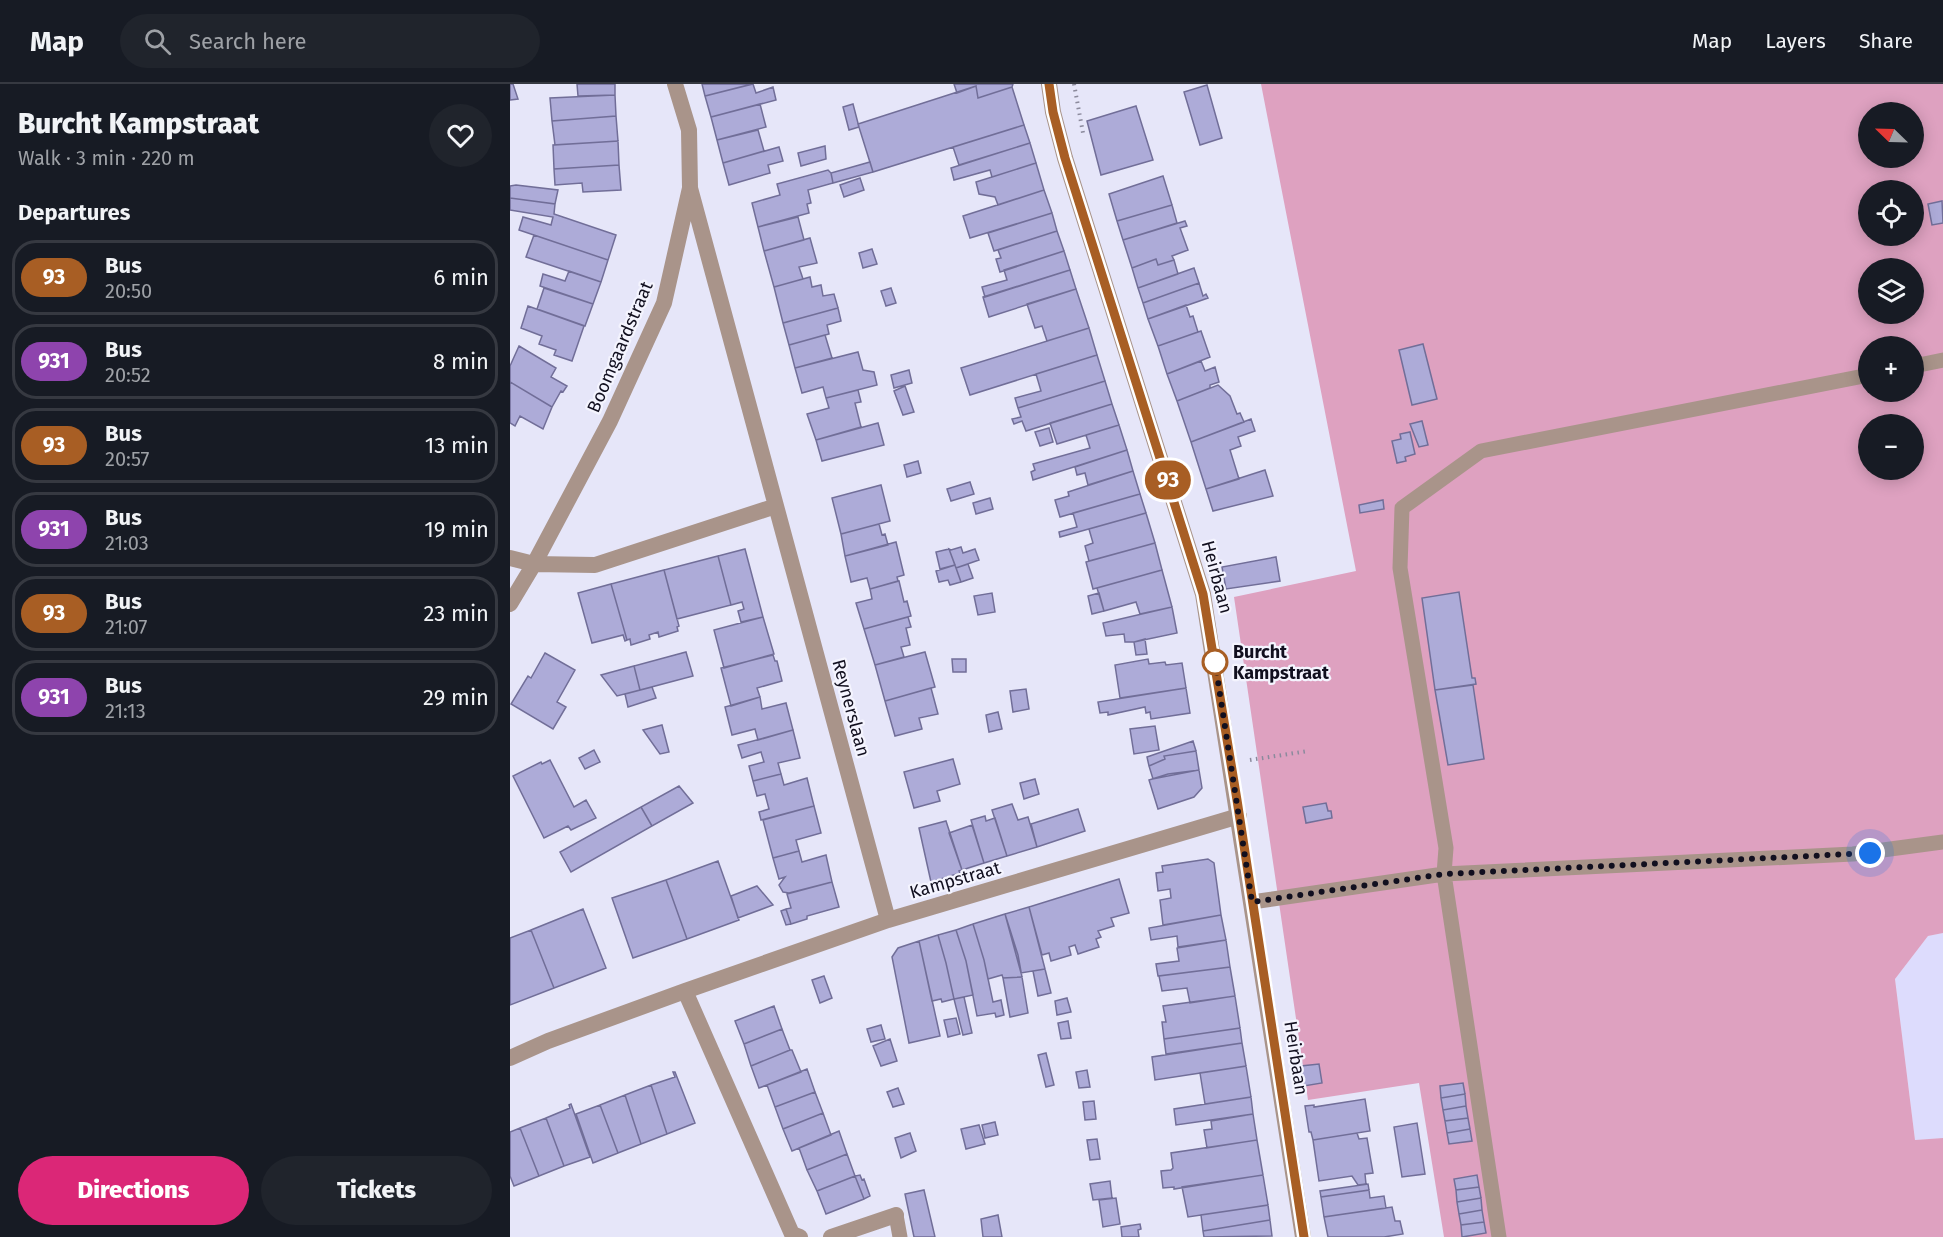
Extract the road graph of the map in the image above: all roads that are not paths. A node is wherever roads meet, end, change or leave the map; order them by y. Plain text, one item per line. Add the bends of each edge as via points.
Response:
1 (675, 84) edge
2 (1049, 84) edge
3 (690, 188) junction
4 (1943, 360) edge
5 (1924, 364) edge
6 (1858, 377) edge
7 (776, 506) junction
8 (510, 558) edge
9 (534, 564) junction
10 (510, 604) edge
11 (1239, 816) junction
12 (1943, 842) edge
13 (1444, 874) junction
14 (1252, 902) junction
15 (888, 920) junction
16 (685, 990) junction
17 (510, 1058) edge
18 (896, 1215) joint
19 (794, 1236) edge
20 (831, 1237) edge
21 (900, 1237) edge
22 (1304, 1237) edge
23 (1499, 1237) edge

1 - 3 street, Boomgaardstraat via 689,130
2 - 11 street, Heirbaan via 1065,158 1203,594
3 - 7 street, Reynerslaan
3 - 9 street, Boomgaardstraat via 664,303 610,421
4 - 5 lane
6 - 13 lane via 1481,452 1402,508 1400,568 1446,848
7 - 9 street via 595,564
7 - 15 street, Reynerslaan
8 - 9 street
9 - 10 street, Boomgaardstraat
11 - 14 street, Heirbaan
11 - 15 street, Kampstraat
12 - 13 lane via 1853,854
13 - 14 lane
13 - 23 lane
14 - 22 street, Heirbaan
15 - 16 street, Kampstraat
16 - 17 street, Kampstraat
16 - 19 street
18 - 20 street
18 - 21 lane

